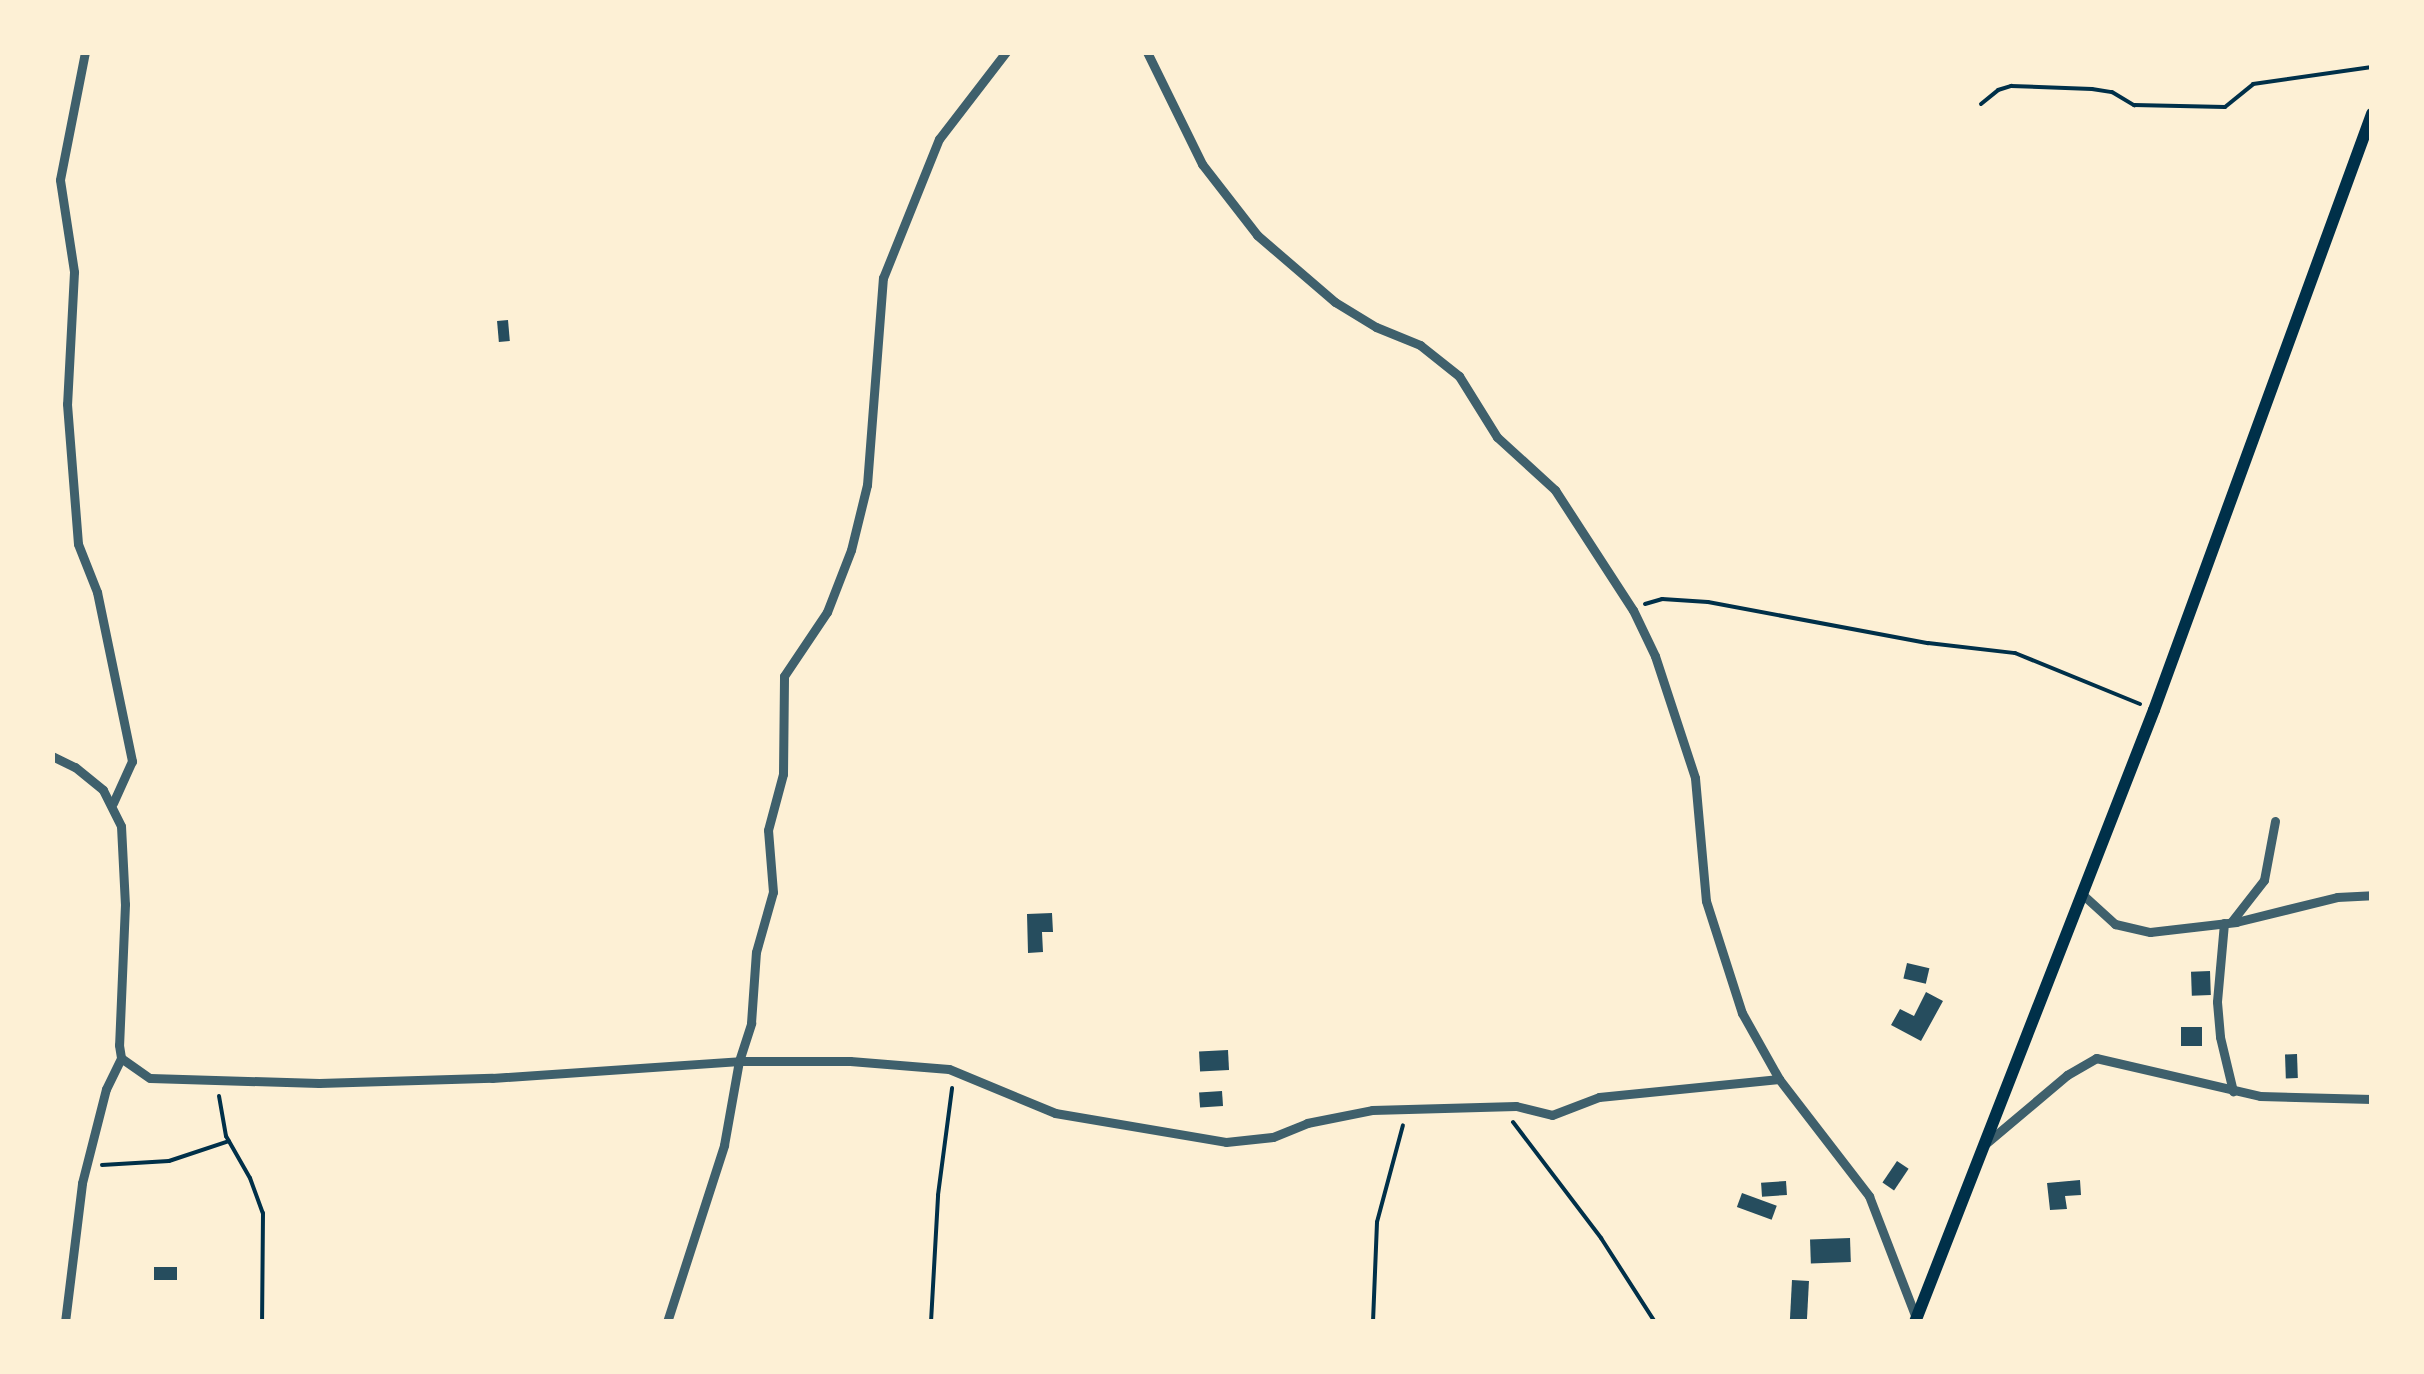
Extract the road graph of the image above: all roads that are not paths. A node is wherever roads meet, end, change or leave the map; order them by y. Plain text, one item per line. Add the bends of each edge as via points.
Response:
1 (85, 52) edge
2 (1006, 52) edge
3 (1146, 52) edge
4 (2372, 114) edge
5 (52, 756) edge
6 (113, 802) junction
7 (2275, 821) dead end
8 (2080, 892) junction
9 (2372, 895) edge
10 (2227, 923) junction
11 (122, 1058) junction
12 (739, 1061) junction
13 (1779, 1078) junction
14 (2233, 1091) junction
15 (2372, 1099) edge
16 (1982, 1146) junction
17 (1916, 1320) edge
18 (65, 1322) edge
19 (667, 1322) edge

1 - 6 street via 60,180 74,272 67,404 78,544 97,592 132,761
2 - 12 street via 939,139 883,278 867,484 851,550 828,612 784,676 783,774 768,830 773,892
3 - 13 street via 1202,164 1257,236 1336,302 1420,345 1459,376 1496,437 1555,490 1633,610 1695,778 1706,901 1716,936 1742,1013
4 - 8 main road via 2154,710
5 - 6 street via 75,766
6 - 11 street via 121,826 125,904
7 - 10 street via 2264,880
8 - 10 street via 2127,930
8 - 16 main road
9 - 10 street
10 - 14 street via 2217,1002
11 - 12 street via 150,1078 212,1082 492,1078
11 - 18 street via 106,1089 88,1164
12 - 13 street via 850,1060 949,1070 1055,1113 1226,1142 1273,1137 1338,1114 1496,1106 1552,1116 1599,1097
12 - 19 street via 724,1145
13 - 17 street via 1869,1196
14 - 15 street
14 - 16 street via 2096,1058 2067,1074
16 - 17 main road

